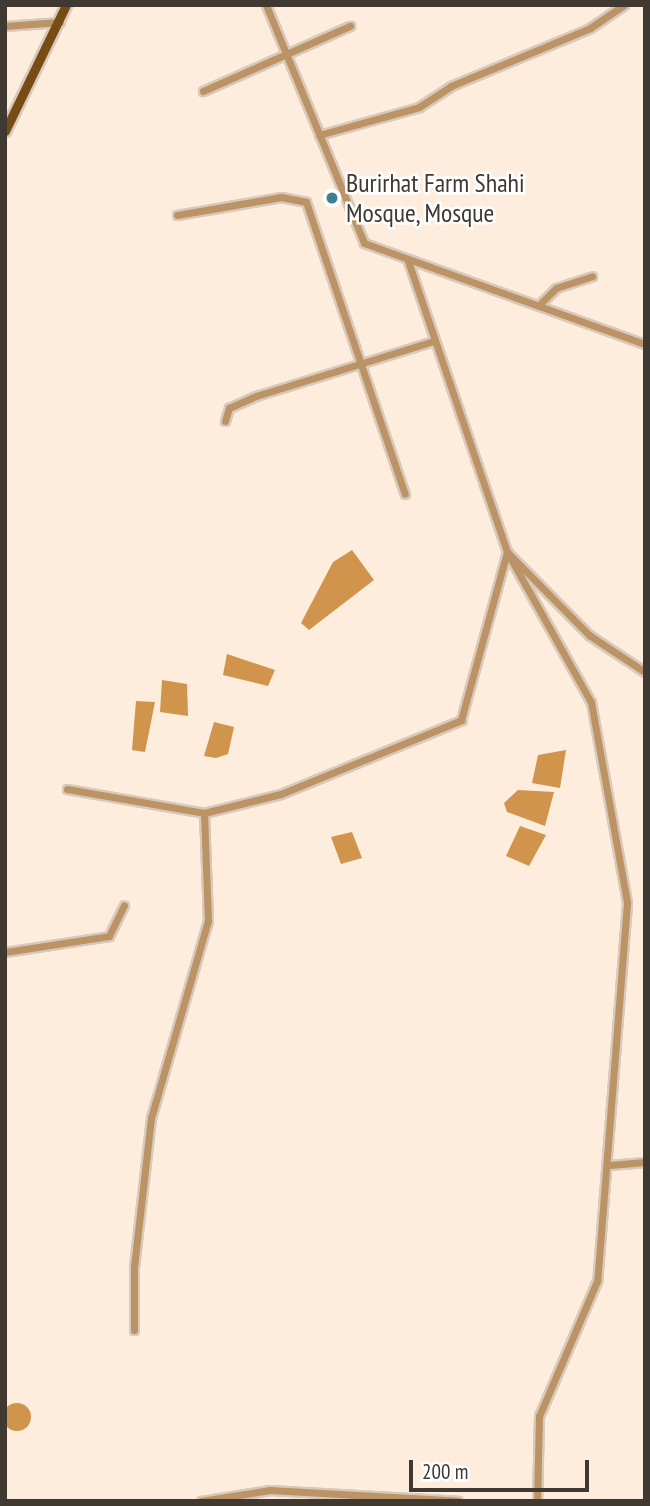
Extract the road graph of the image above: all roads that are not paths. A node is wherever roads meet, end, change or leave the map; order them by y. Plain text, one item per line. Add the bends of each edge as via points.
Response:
1 (66, 5) edge
2 (266, 5) edge
3 (624, 5) edge
4 (60, 22) junction
5 (5, 26) edge
6 (350, 26) dead end
7 (283, 58) junction
8 (203, 91) dead end
9 (5, 131) edge
10 (319, 135) junction
11 (177, 215) dead end
12 (408, 261) junction
13 (593, 276) dead end
14 (541, 303) junction
15 (434, 341) junction
16 (645, 344) edge
17 (360, 362) junction
18 (225, 421) dead end
19 (405, 494) dead end
20 (508, 552) junction
21 (645, 673) edge
22 (67, 789) dead end
23 (204, 813) junction
24 (124, 905) dead end
25 (5, 952) edge
26 (645, 1162) edge
27 (610, 1165) junction
28 (134, 1330) dead end
29 (201, 1501) edge
30 (458, 1501) edge
31 (537, 1501) edge

1 - 4 main road
2 - 7 street
3 - 10 street via 590,28 451,86 419,107
4 - 5 street
4 - 9 main road
6 - 7 street
7 - 8 street
7 - 10 street
10 - 12 street via 364,243
11 - 17 street via 281,197 306,202
12 - 14 street
12 - 15 street
13 - 14 street via 556,288
14 - 16 street
15 - 17 street
15 - 20 street
17 - 18 street via 238,404
17 - 19 street
20 - 21 street via 589,635
20 - 23 street via 461,720 281,794
20 - 27 street via 591,702 626,903 611,1065
22 - 23 street
23 - 28 street via 208,921 151,1118 134,1267
24 - 25 street via 109,936
26 - 27 street
27 - 31 street via 597,1281 538,1416
29 - 30 street via 270,1490

